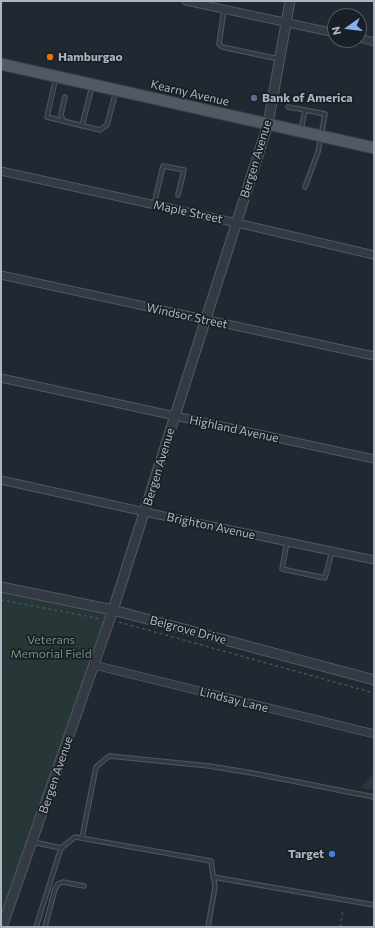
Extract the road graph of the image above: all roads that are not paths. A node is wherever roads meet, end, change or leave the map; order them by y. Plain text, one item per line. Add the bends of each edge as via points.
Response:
1 (186, 1) edge
2 (290, 1) edge
3 (224, 9) junction
4 (286, 22) junction
5 (327, 31) edge
6 (280, 59) junction
7 (1, 64) edge
8 (56, 76) junction
9 (93, 84) junction
10 (116, 90) junction
11 (65, 97) dead end
12 (288, 107) dead end
13 (305, 110) junction
14 (63, 121) junction
15 (268, 124) junction
16 (82, 126) junction
17 (301, 131) junction
18 (321, 136) junction
19 (374, 148) edge
20 (1, 171) edge
21 (305, 187) dead end
22 (178, 194) dead end
23 (154, 204) junction
24 (237, 223) junction
25 (374, 255) edge
26 (1, 275) edge
27 (205, 320) junction
28 (374, 356) edge
29 (1, 378) edge
30 (175, 416) junction
31 (374, 458) edge
32 (1, 480) edge
33 (145, 512) junction
34 (288, 541) junction
35 (332, 550) junction
36 (374, 560) edge
37 (1, 587) edge
38 (113, 610) junction
39 (94, 665) junction
40 (374, 680) edge
41 (374, 734) edge
42 (374, 797) edge
43 (82, 838) junction
44 (32, 842) junction
45 (61, 848) junction
46 (213, 877) junction
47 (84, 886) dead end
48 (374, 905) edge
49 (2, 927) edge
50 (36, 927) edge
51 (45, 927) edge
52 (208, 927) edge

1 - 3 street
2 - 4 street, Bergen Avenue
3 - 4 street
3 - 6 lane via 219,44 222,47
4 - 5 street
4 - 6 street, Bergen Avenue
6 - 15 street, Bergen Avenue
7 - 8 main road, Kearny Avenue
8 - 9 main road, Kearny Avenue
8 - 14 lane via 47,118
9 - 10 main road, Kearny Avenue
9 - 16 lane
10 - 15 main road, Kearny Avenue
10 - 16 lane via 107,125 100,130
11 - 14 lane via 61,114
12 - 13 lane
13 - 17 lane
13 - 18 lane via 325,114
14 - 16 lane
15 - 17 main road, Kearny Avenue
15 - 24 street, Bergen Avenue
17 - 18 main road, Kearny Avenue
18 - 19 main road, Kearny Avenue
18 - 21 lane
20 - 23 street, Maple Street
22 - 23 lane via 184,170 163,166
23 - 24 street, Maple Street
24 - 25 street, Maple Street
24 - 27 street, Bergen Avenue
26 - 27 street, Windsor Street
27 - 28 street, Windsor Street
27 - 30 street, Bergen Avenue
29 - 30 street, Highland Avenue
30 - 31 street, Highland Avenue
30 - 33 street, Bergen Avenue
32 - 33 street, Brighton Avenue
33 - 34 street, Brighton Avenue
33 - 38 street, Bergen Avenue
34 - 35 street, Brighton Avenue
34 - 35 lane via 282,569 325,578
35 - 36 street, Brighton Avenue
37 - 38 street, Belgrove Drive
38 - 39 street, Bergen Avenue
38 - 40 street, Belgrove Drive
39 - 41 street, Lindsay Lane
39 - 44 street, Bergen Avenue
42 - 43 lane via 209,766 109,756 96,767
43 - 45 lane via 75,837
43 - 46 lane via 211,861
44 - 45 lane
44 - 49 street, Bergen Avenue
45 - 50 lane
46 - 48 lane
46 - 52 lane via 215,886
47 - 51 lane via 63,882 58,884

